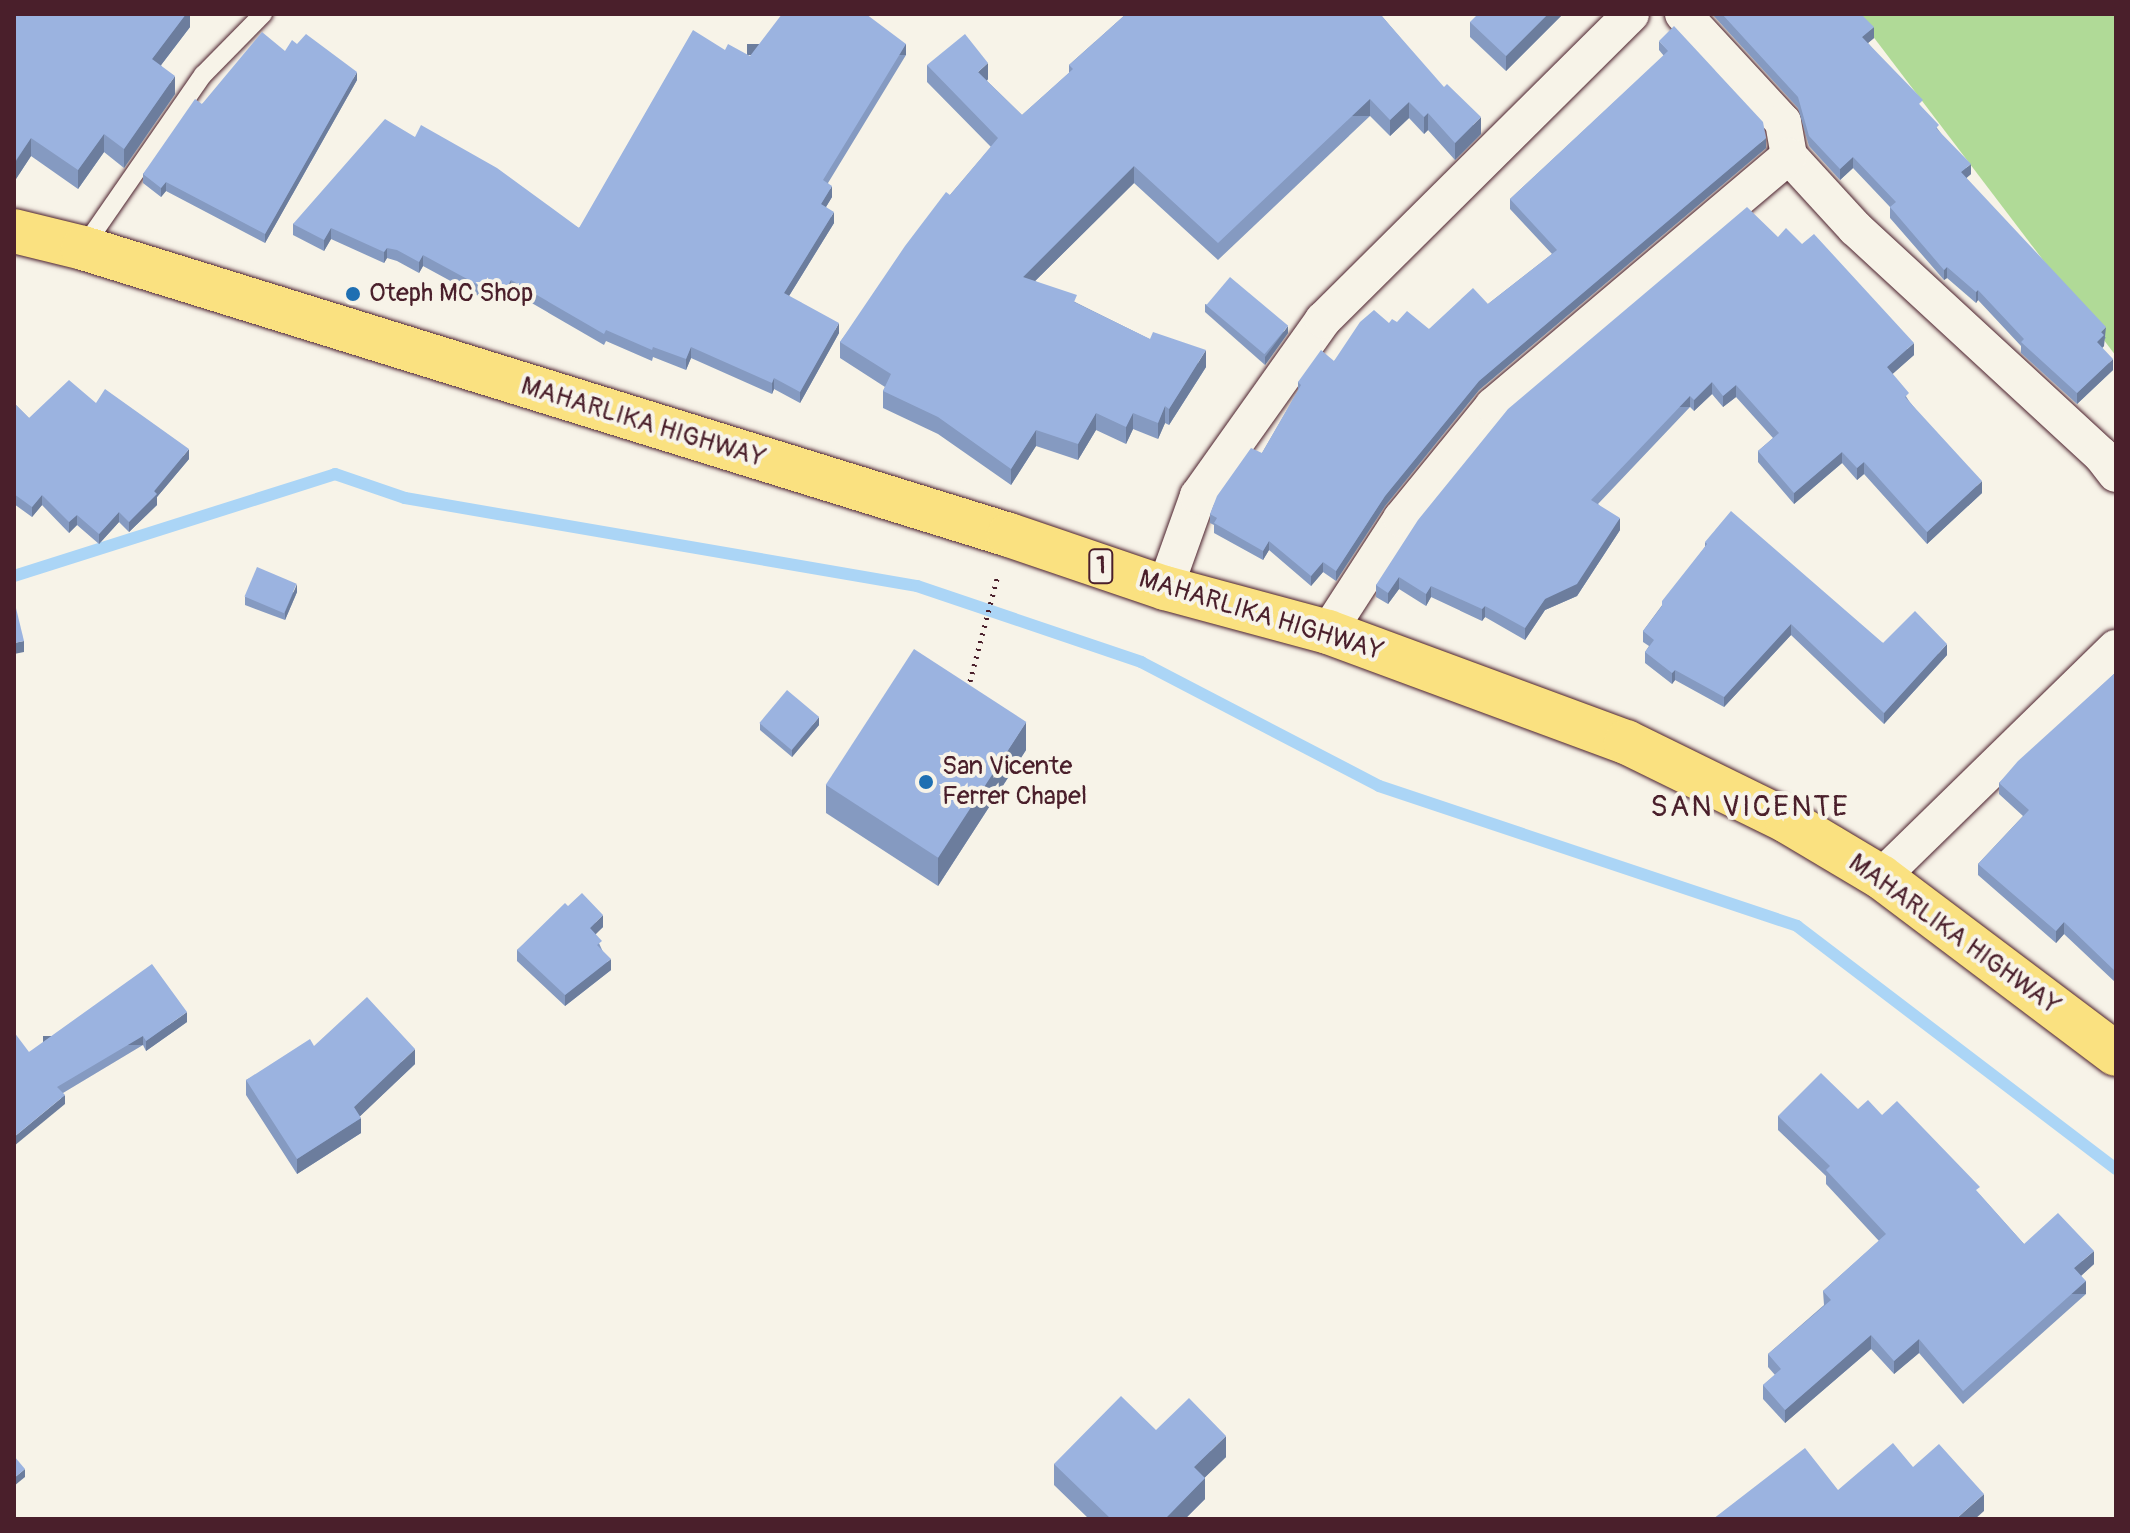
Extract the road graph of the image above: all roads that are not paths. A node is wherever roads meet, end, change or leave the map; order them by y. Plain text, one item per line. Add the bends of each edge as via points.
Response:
1 (263, 14) edge
2 (1631, 14) edge
3 (1683, 14) edge
4 (1789, 156) junction
5 (14, 231) edge
6 (83, 248) junction
7 (2116, 474) edge
8 (1165, 588) junction
9 (1328, 632) junction
10 (2116, 648) edge
11 (1881, 877) junction
12 (2116, 1054) edge

1 - 6 lane via 203,75
2 - 8 street via 1323,320 1198,496
3 - 4 street via 1783,122
4 - 7 street via 1855,228
4 - 9 street via 1493,406 1401,519
5 - 6 highway, MAHARLIKA HIGHWAY / 1
6 - 8 highway, MAHARLIKA HIGHWAY / 1
8 - 9 highway, MAHARLIKA HIGHWAY / 1
9 - 11 highway, MAHARLIKA HIGHWAY / 1 via 1626,742 1774,814
10 - 11 street
11 - 12 highway, MAHARLIKA HIGHWAY / 1

